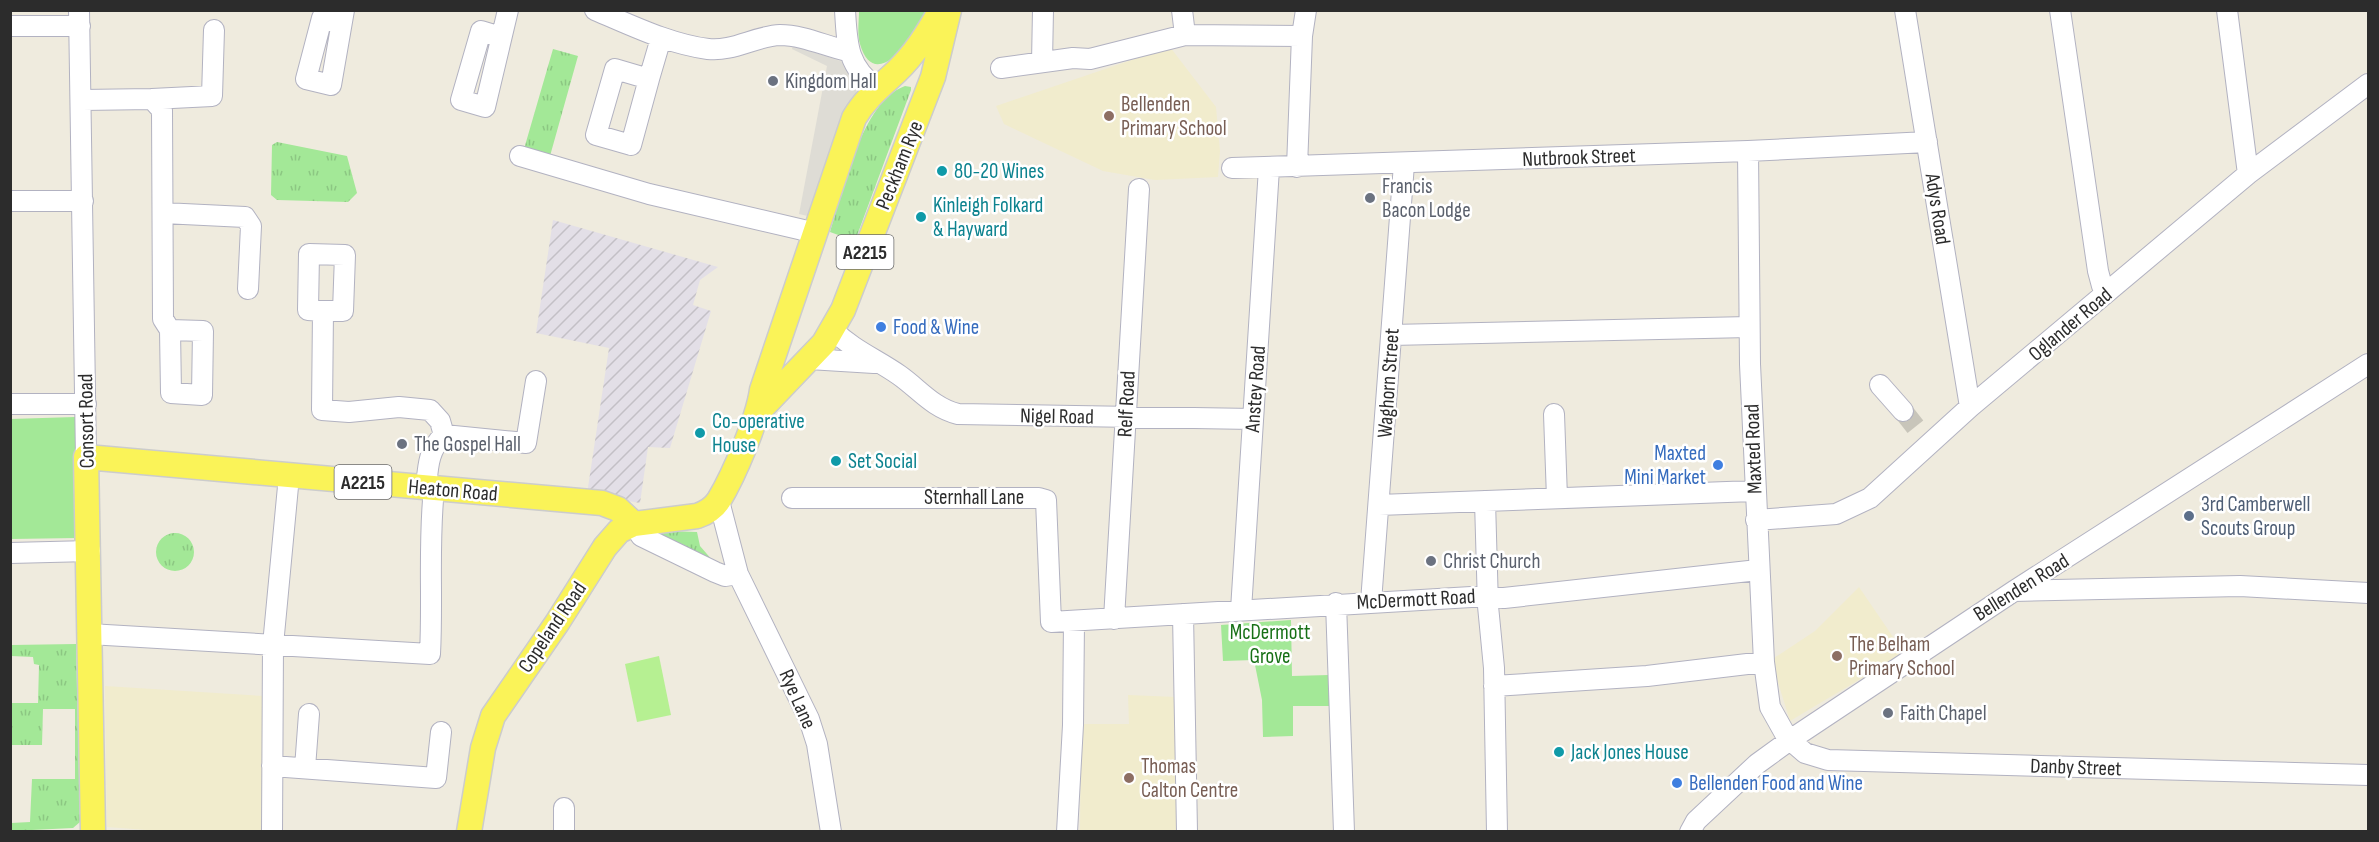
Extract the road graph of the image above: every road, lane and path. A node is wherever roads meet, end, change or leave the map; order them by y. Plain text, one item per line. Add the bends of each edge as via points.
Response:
1 (508, 10) edge
2 (595, 10) edge
3 (845, 10) edge
4 (941, 10) edge
5 (949, 10) edge
6 (1043, 10) edge
7 (1182, 10) edge
8 (1306, 10) edge
9 (1905, 10) edge
10 (2060, 10) edge
11 (2227, 10) edge
12 (80, 18) edge
13 (10, 26) edge
14 (214, 30) dead end
15 (1185, 35) junction
16 (1302, 36) junction
17 (501, 37) dead end
18 (661, 38) junction
19 (847, 51) junction
20 (1042, 62) junction
21 (1001, 68) dead end
22 (896, 72) junction
23 (650, 79) dead end
24 (2368, 84) edge
25 (930, 86) junction
26 (877, 88) junction
27 (152, 99) junction
28 (82, 100) junction
29 (1927, 142) junction
30 (1748, 151) junction
31 (520, 156) dead end
32 (1404, 164) junction
33 (1297, 167) junction
34 (1232, 168) dead end
35 (1269, 168) junction
36 (2248, 174) junction
37 (1139, 189) dead end
38 (10, 201) edge
39 (84, 201) junction
40 (163, 213) junction
41 (816, 233) junction
42 (248, 289) dead end
43 (2107, 292) junction
44 (323, 311) dead end
45 (1749, 327) junction
46 (170, 330) dead end
47 (833, 330) junction
48 (782, 335) junction
49 (1391, 335) junction
50 (809, 359) junction
51 (877, 363) junction
52 (2368, 364) edge
53 (2348, 377) junction
54 (2368, 380) edge
55 (536, 381) dead end
56 (1880, 385) dead end
57 (10, 404) edge
58 (86, 404) junction
59 (1970, 407) junction
60 (759, 411) junction
61 (1903, 411) tunnel mouth
62 (1554, 414) dead end
63 (1125, 417) junction
64 (1253, 419) junction
65 (444, 435) junction
66 (86, 457) junction
67 (289, 476) junction
68 (430, 488) junction
69 (1754, 491) junction
70 (792, 498) dead end
71 (1557, 498) junction
72 (719, 501) junction
73 (1485, 501) junction
74 (1378, 505) junction
75 (1756, 520) junction
76 (634, 524) junction
77 (90, 551) junction
78 (10, 553) edge
79 (1758, 570) junction
80 (738, 574) junction
81 (2014, 591) junction
82 (2368, 593) edge
83 (1488, 596) junction
84 (1371, 602) junction
85 (1336, 603) junction
86 (1241, 610) junction
87 (1183, 614) junction
88 (1113, 619) junction
89 (1074, 621) junction
90 (89, 634) junction
91 (273, 645) junction
92 (1764, 662) junction
93 (1494, 686) junction
94 (309, 714) dead end
95 (441, 732) dead end
96 (1790, 740) junction
97 (272, 766) junction
98 (305, 768) junction
99 (2368, 776) edge
100 (564, 808) dead end
101 (93, 831) edge
102 (272, 831) edge
103 (468, 831) edge
104 (564, 831) edge
105 (831, 831) edge
106 (1067, 831) edge
107 (1187, 831) edge
108 (1344, 831) edge
109 (1497, 831) edge
110 (1690, 831) edge

1 - 17 street
2 - 18 street
3 - 19 street
4 - 22 main road, A2215 via 924,40
5 - 25 main road, Peckham Rye / A2215
6 - 20 street
7 - 15 street
8 - 16 street
9 - 29 street, Adys Road
10 - 43 street via 2098,271
11 - 36 street
12 - 13 street
12 - 28 street, Consort Road
14 - 27 street via 212,96
15 - 16 street
15 - 20 street via 1090,59
16 - 33 street
18 - 19 street via 711,49 778,35 795,36
18 - 23 street
19 - 26 street
20 - 21 street
22 - 25 main road via 913,72
22 - 26 main road, A2215
24 - 36 street, Oglander Road
25 - 47 main road, Peckham Rye / A2215
26 - 41 main road, A2215 via 854,118
27 - 28 street
27 - 40 street via 162,110
28 - 39 street, Consort Road
29 - 30 street, Nutbrook Street
29 - 59 street, Adys Road
30 - 32 street, Nutbrook Street
30 - 45 street, Maxted Road
31 - 41 street via 649,194
32 - 33 street, Nutbrook Street
32 - 49 street, Waghorn Street
33 - 35 street, Nutbrook Street
34 - 35 street, Nutbrook Street
35 - 64 street, Anstey Road
36 - 43 street, Oglander Road
37 - 63 street, Relf Road
38 - 39 street
39 - 58 street, Consort Road
40 - 42 street via 245,217 252,226
40 - 46 street via 163,319
41 - 48 main road, A2215
43 - 59 street, Oglander Road
44 - 65 street via 322,410 430,410 440,421
45 - 49 street
45 - 69 street, Maxted Road
47 - 50 main road, A2215
47 - 51 street
48 - 50 main road via 790,349
48 - 60 main road, A2215 via 762,390
49 - 74 street, Waghorn Street
50 - 51 street
50 - 60 main road, A2215
51 - 63 street, Nigel Road via 900,375 934,404 958,414
52 - 53 street, Bellenden Road
53 - 54 street
53 - 81 street, Bellenden Road
55 - 65 street via 526,443
56 - 61 street
57 - 58 street
58 - 66 street, Consort Road
59 - 75 street, Oglander Road via 1923,437 1870,498 1854,508 1805,518
60 - 72 main road, A2215
62 - 71 street
63 - 64 street, Nigel Road
63 - 88 street, Relf Road
64 - 86 street, Anstey Road
65 - 68 street via 435,443 429,458
66 - 67 main road, Heaton Road / A2215
66 - 77 main road, Consort Road
67 - 68 main road, Heaton Road / A2215
67 - 91 street
68 - 76 main road, Heaton Road / A2215 via 602,503 618,509
68 - 91 street via 430,654
69 - 71 street
69 - 75 street, Maxted Road
70 - 89 street, Sternhall Lane via 1046,500 1051,622
71 - 73 street
72 - 76 main road, Copeland Road via 707,513 697,516
72 - 80 street, Rye Lane
73 - 74 street
73 - 83 street
74 - 84 street, Waghorn Street
75 - 79 street, Maxted Road
76 - 80 street via 641,536 715,572 724,576
76 - 103 main road, Copeland Road via 620,531 605,548 493,716
77 - 78 street
77 - 90 main road, Consort Road
79 - 83 street, McDermott Road via 1536,595
79 - 92 street, Maxted Road
80 - 105 street, Rye Lane via 809,719 817,744
81 - 82 street via 2240,586
81 - 96 street, Bellenden Road
83 - 84 street, McDermott Road
83 - 93 street
84 - 85 street, McDermott Road
85 - 86 street, McDermott Road
85 - 108 street
86 - 87 street, McDermott Road
87 - 88 street, McDermott Road
87 - 107 street
88 - 89 street, McDermott Road
89 - 106 street
90 - 91 street
90 - 101 main road, Consort Road
91 - 97 street
92 - 93 street via 1647,676
92 - 96 street, Maxted Road via 1770,707
93 - 109 street
94 - 98 street
95 - 98 street via 436,778
96 - 99 street, Danby Street via 1805,753 1828,760
96 - 110 street, Bellenden Road via 1757,764
97 - 98 street
97 - 102 street
100 - 104 street

